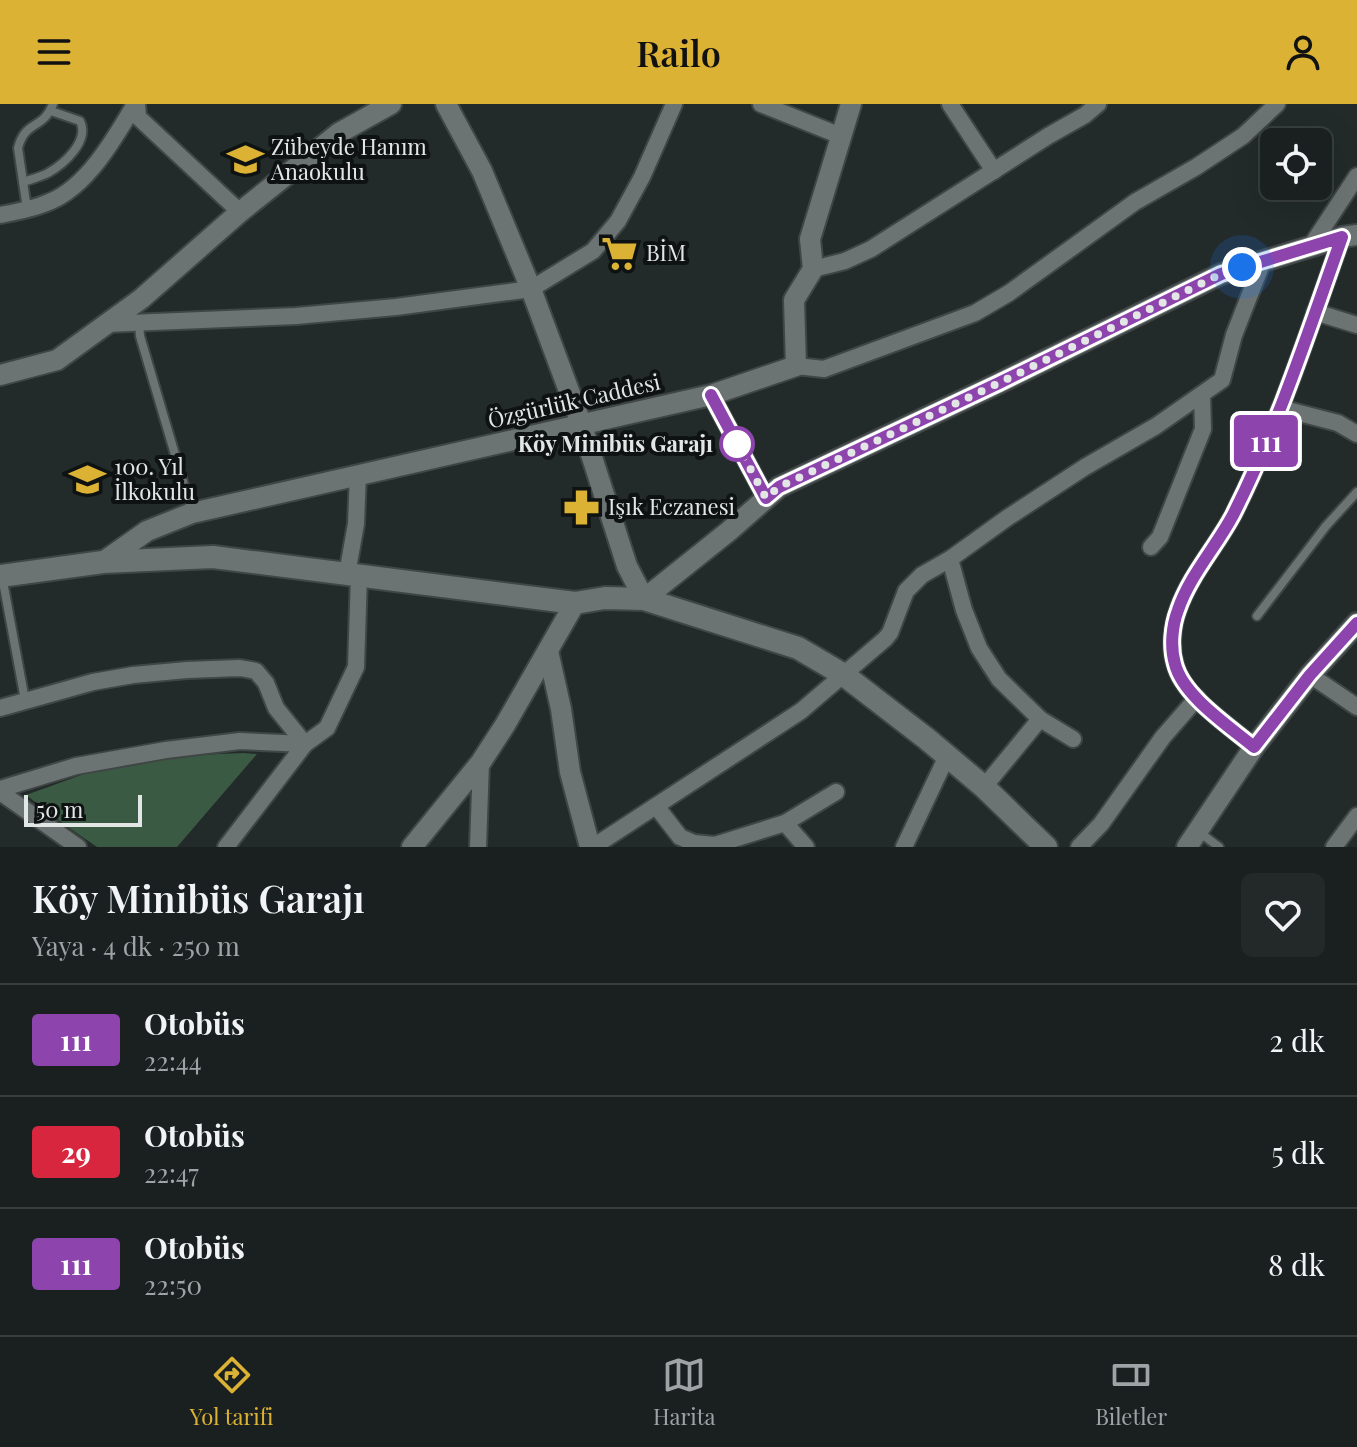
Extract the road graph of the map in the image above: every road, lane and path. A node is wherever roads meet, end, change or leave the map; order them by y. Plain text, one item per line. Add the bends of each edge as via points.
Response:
1 (136, 104) edge
2 (391, 104) edge
3 (446, 104) edge
4 (674, 104) edge
5 (761, 104) edge
6 (851, 104) edge
7 (950, 104) edge
8 (1098, 104) edge
9 (1277, 104) edge
10 (52, 107) edge
11 (841, 136) junction
12 (994, 171) junction
13 (1357, 176) edge
14 (23, 182) junction
15 (27, 209) junction
16 (240, 212) junction
17 (0, 215) edge
18 (1350, 236) edge
19 (1311, 246) junction
20 (1263, 261) junction
21 (813, 269) junction
22 (531, 289) junction
23 (1315, 312) junction
24 (139, 323) junction
25 (106, 324) junction
26 (1357, 325) edge
27 (796, 366) junction
28 (0, 375) edge
29 (711, 395) junction
30 (1202, 395) junction
31 (1280, 408) junction
32 (581, 423) junction
33 (1356, 431) edge
34 (358, 474) junction
35 (1357, 492) edge
36 (766, 498) junction
37 (192, 513) junction
38 (1151, 547) dead end
39 (950, 559) junction
40 (103, 562) junction
41 (1, 573) edge
42 (353, 575) junction
43 (644, 599) junction
44 (575, 603) junction
45 (1257, 616) dead end
46 (1357, 623) edge
47 (548, 651) junction
48 (844, 675) junction
49 (1310, 675) junction
50 (1197, 698) junction
51 (25, 701) junction
52 (1357, 707) edge
53 (0, 708) edge
54 (1040, 719) junction
55 (1073, 739) dead end
56 (305, 744) junction
57 (1254, 747) junction
58 (947, 756) junction
59 (481, 762) junction
60 (984, 787) junction
61 (0, 790) edge
62 (836, 792) dead end
63 (656, 806) junction
64 (1357, 816) edge
65 (785, 823) junction
66 (1192, 840) edge
67 (78, 847) edge
68 (226, 847) edge
69 (412, 847) edge
70 (478, 847) edge
71 (591, 847) edge
72 (806, 847) edge
73 (904, 847) edge
74 (1046, 847) edge
75 (1079, 847) edge
76 (1219, 847) edge
77 (1334, 847) edge

1 - 15 street via 107,152 73,187 51,202
1 - 16 street via 138,117
2 - 16 street via 339,133
3 - 22 street via 482,171
4 - 22 street via 618,221 593,251
5 - 11 street
6 - 11 street
7 - 12 street
8 - 12 street
9 - 27 street via 1243,136 1135,202 975,313 824,369
10 - 14 lane via 22,136 18,148
10 - 14 lane via 80,121 83,134 59,165
11 - 21 street via 810,239
12 - 21 street via 871,249
13 - 19 street
14 - 15 lane
15 - 17 street
16 - 25 street
18 - 19 street
18 - 23 street
19 - 20 street
20 - 30 street via 1222,380
20 - 36 street via 1221,274 779,487
21 - 27 street via 794,300
22 - 24 street via 296,316
22 - 32 street
23 - 26 street
23 - 31 street
24 - 25 street
24 - 37 lane
25 - 28 street via 57,360
27 - 29 street, Özgürlük Caddesi
29 - 32 street, Özgürlük Caddesi
29 - 36 street
30 - 38 street via 1203,429 1160,537
30 - 39 street
31 - 33 street
31 - 50 street via 1232,516 1178,609 1172,632 1174,663
32 - 34 street, Özgürlük Caddesi
32 - 43 street via 627,566
34 - 37 street, Özgürlük Caddesi
34 - 42 street
35 - 45 lane
36 - 43 street
37 - 40 street, Özgürlük Caddesi via 147,531
39 - 48 street via 906,591 890,633
39 - 54 street via 979,648 999,679
40 - 41 main road
40 - 42 main road via 213,557
41 - 51 lane
42 - 44 main road
42 - 56 street via 356,667 327,728
43 - 44 main road
43 - 48 main road via 798,648
44 - 47 street
46 - 49 street
47 - 59 street
47 - 71 street via 570,772
48 - 58 main road
48 - 63 street via 801,711
49 - 52 street
49 - 57 street
50 - 57 street
50 - 75 street
51 - 53 street
51 - 56 street via 133,675 240,668 256,671 276,708
54 - 55 street
54 - 60 street
56 - 61 street via 240,741 166,750 76,766
56 - 68 street
57 - 66 street
58 - 60 main road
58 - 73 street
59 - 69 street
59 - 70 street
60 - 74 main road
61 - 67 street
62 - 65 street
63 - 65 street via 680,837 694,843 715,845
63 - 71 street
64 - 77 street
65 - 72 street
66 - 76 lane

